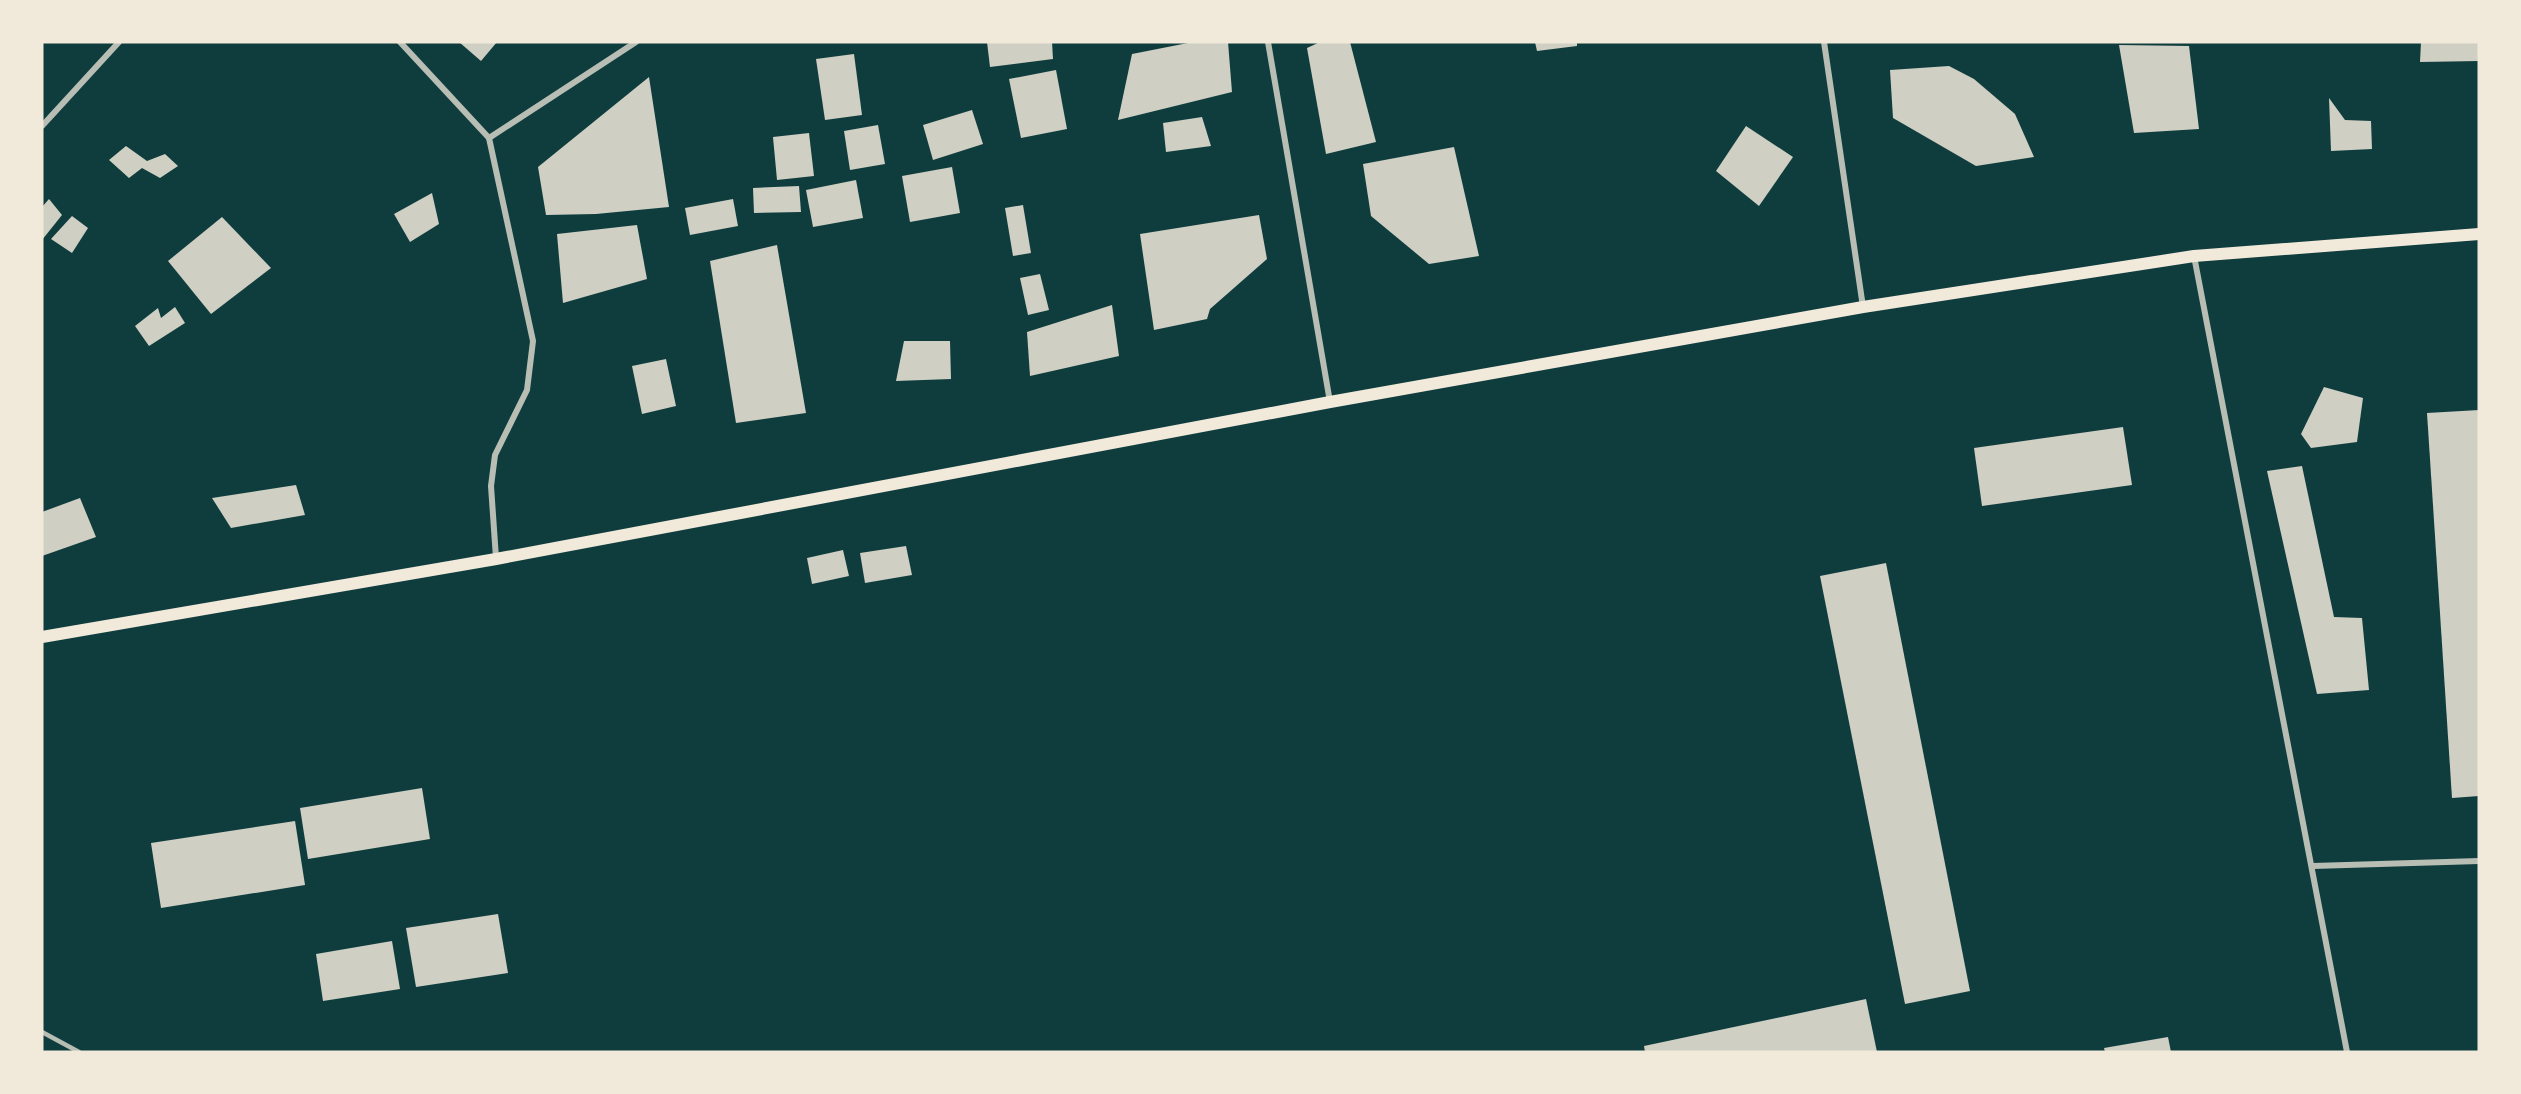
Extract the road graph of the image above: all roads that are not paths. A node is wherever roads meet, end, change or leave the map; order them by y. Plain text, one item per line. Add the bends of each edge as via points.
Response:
1 (119, 42) edge
2 (400, 42) edge
3 (636, 42) edge
4 (1268, 42) edge
5 (1824, 42) edge
6 (42, 112) edge
7 (48, 119) junction
8 (42, 126) edge
9 (489, 138) junction
10 (2479, 234) edge
11 (2194, 256) junction
12 (1863, 307) junction
13 (1330, 402) junction
14 (496, 559) junction
15 (42, 637) edge
16 (2479, 861) edge
17 (2313, 866) junction
18 (42, 1032) edge
19 (79, 1052) edge
20 (2347, 1052) edge

1 - 7 street
2 - 9 street
3 - 9 street
4 - 13 street
5 - 12 street
6 - 7 street
7 - 8 street
9 - 14 street via 533,341 527,390 495,455 490,486
10 - 11 main road
11 - 12 main road
11 - 17 street
12 - 13 main road
13 - 14 main road
14 - 15 main road
16 - 17 street
17 - 20 street
18 - 19 lane

